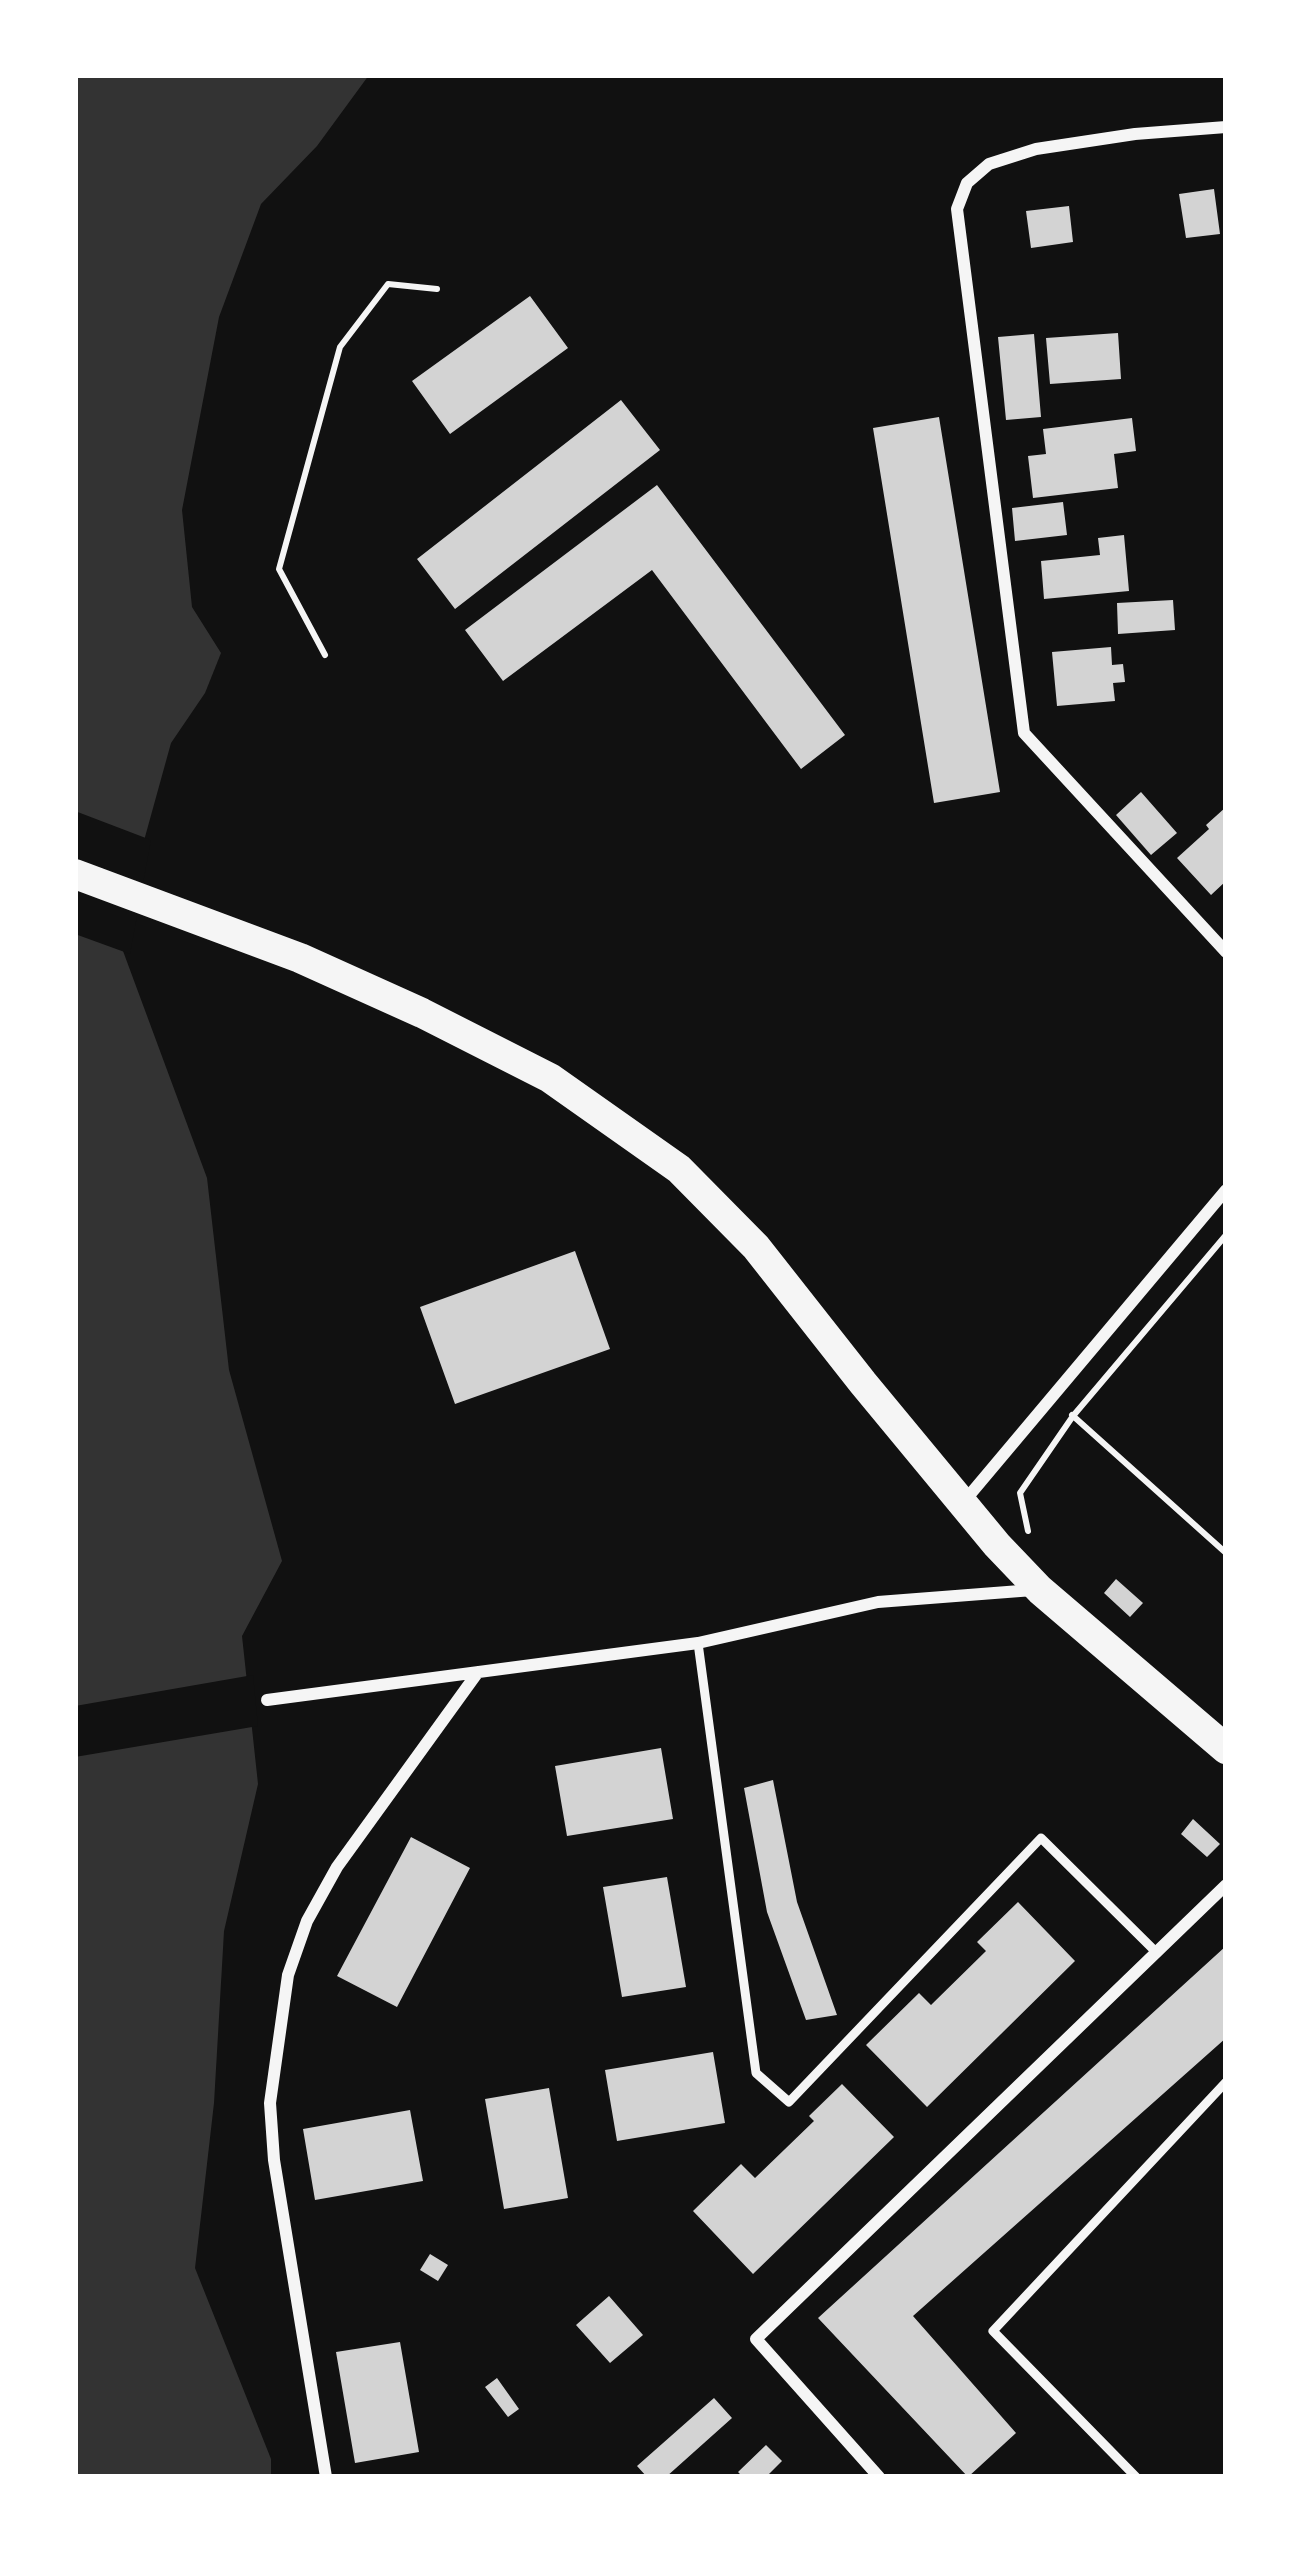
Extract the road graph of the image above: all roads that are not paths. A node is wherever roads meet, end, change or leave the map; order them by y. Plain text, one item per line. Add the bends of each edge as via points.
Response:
1 (1226, 127) edge
2 (75, 874) edge
3 (1226, 952) edge
4 (1226, 1190) edge
5 (962, 1504) junction
6 (1040, 1590) junction
7 (698, 1643) junction
8 (478, 1672) junction
9 (267, 1700) dead end
10 (1226, 1749) edge
11 (1226, 1886) edge
12 (1157, 1953) junction
13 (1226, 2082) edge
14 (326, 2477) edge
15 (879, 2477) edge
16 (1136, 2477) edge

1 - 3 street via 1036,148 989,164 967,183 957,209 1024,733
2 - 5 main road via 361,985 490,1046 680,1169 757,1247
4 - 5 street
5 - 6 main road
6 - 7 street via 878,1602
6 - 10 main road
7 - 8 street
7 - 12 lane via 756,2073 789,2102 1041,1838
8 - 9 street
8 - 14 street via 337,1868 289,1975 271,2102 274,2160
11 - 12 street
12 - 15 street via 756,2338
13 - 16 lane via 993,2331

